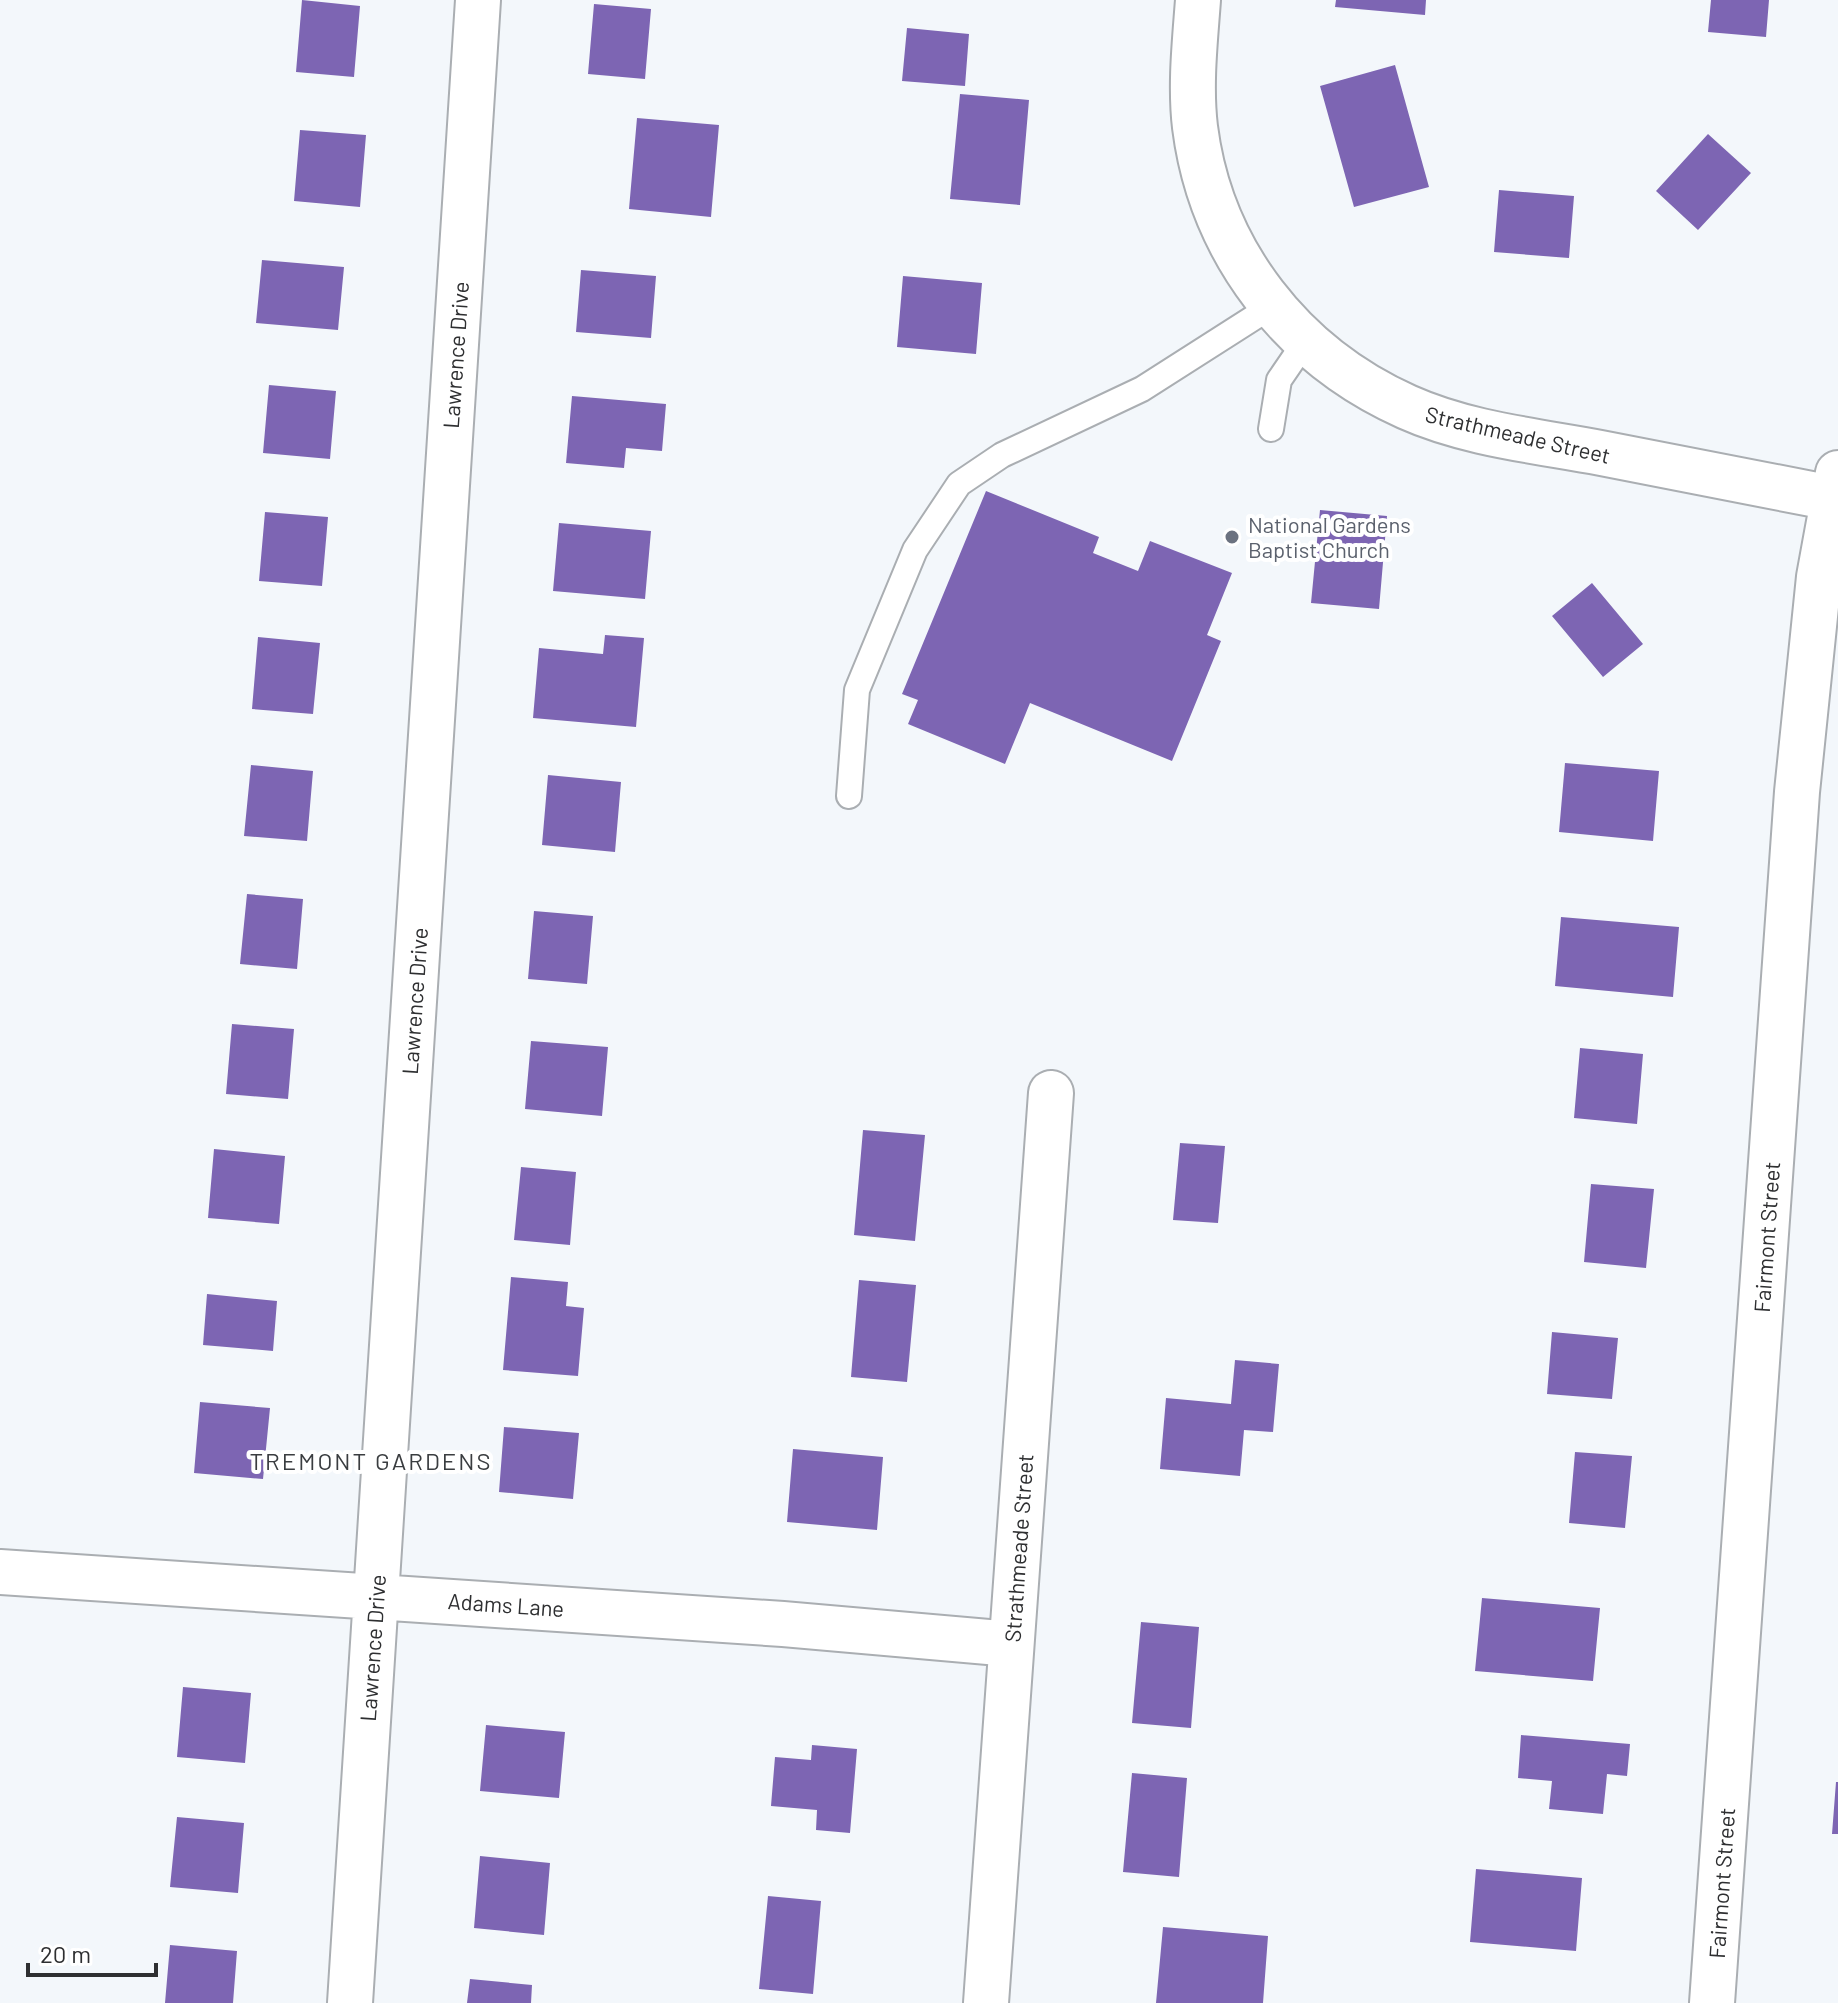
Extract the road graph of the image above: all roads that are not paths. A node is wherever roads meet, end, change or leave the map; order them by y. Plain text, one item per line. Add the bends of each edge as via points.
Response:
1 (478, 0) edge
2 (1198, 0) edge
3 (1272, 306) junction
4 (1305, 342) junction
5 (1271, 429) dead end
6 (1835, 485) edge
7 (849, 796) dead end
8 (1051, 1093) dead end
9 (0, 1572) edge
10 (376, 1595) junction
11 (1011, 1644) junction
12 (350, 2003) edge
13 (986, 2003) edge
14 (1712, 2003) edge

1 - 10 street, Lawrence Drive
2 - 3 street, Strathmeade Street via 1195,126 1208,187 1230,241
3 - 4 street, Strathmeade Street
3 - 7 lane via 1142,389 1002,455 959,484 915,550 857,690
4 - 5 lane via 1279,380
4 - 6 street, Strathmeade Street via 1355,380 1409,408 1473,428
6 - 14 street, Fairmont Street via 1819,577 1797,792
8 - 11 street, Strathmeade Street
9 - 10 street, Adams Lane
10 - 11 street, Adams Lane
10 - 12 street, Lawrence Drive
11 - 13 street, Strathmeade Street

